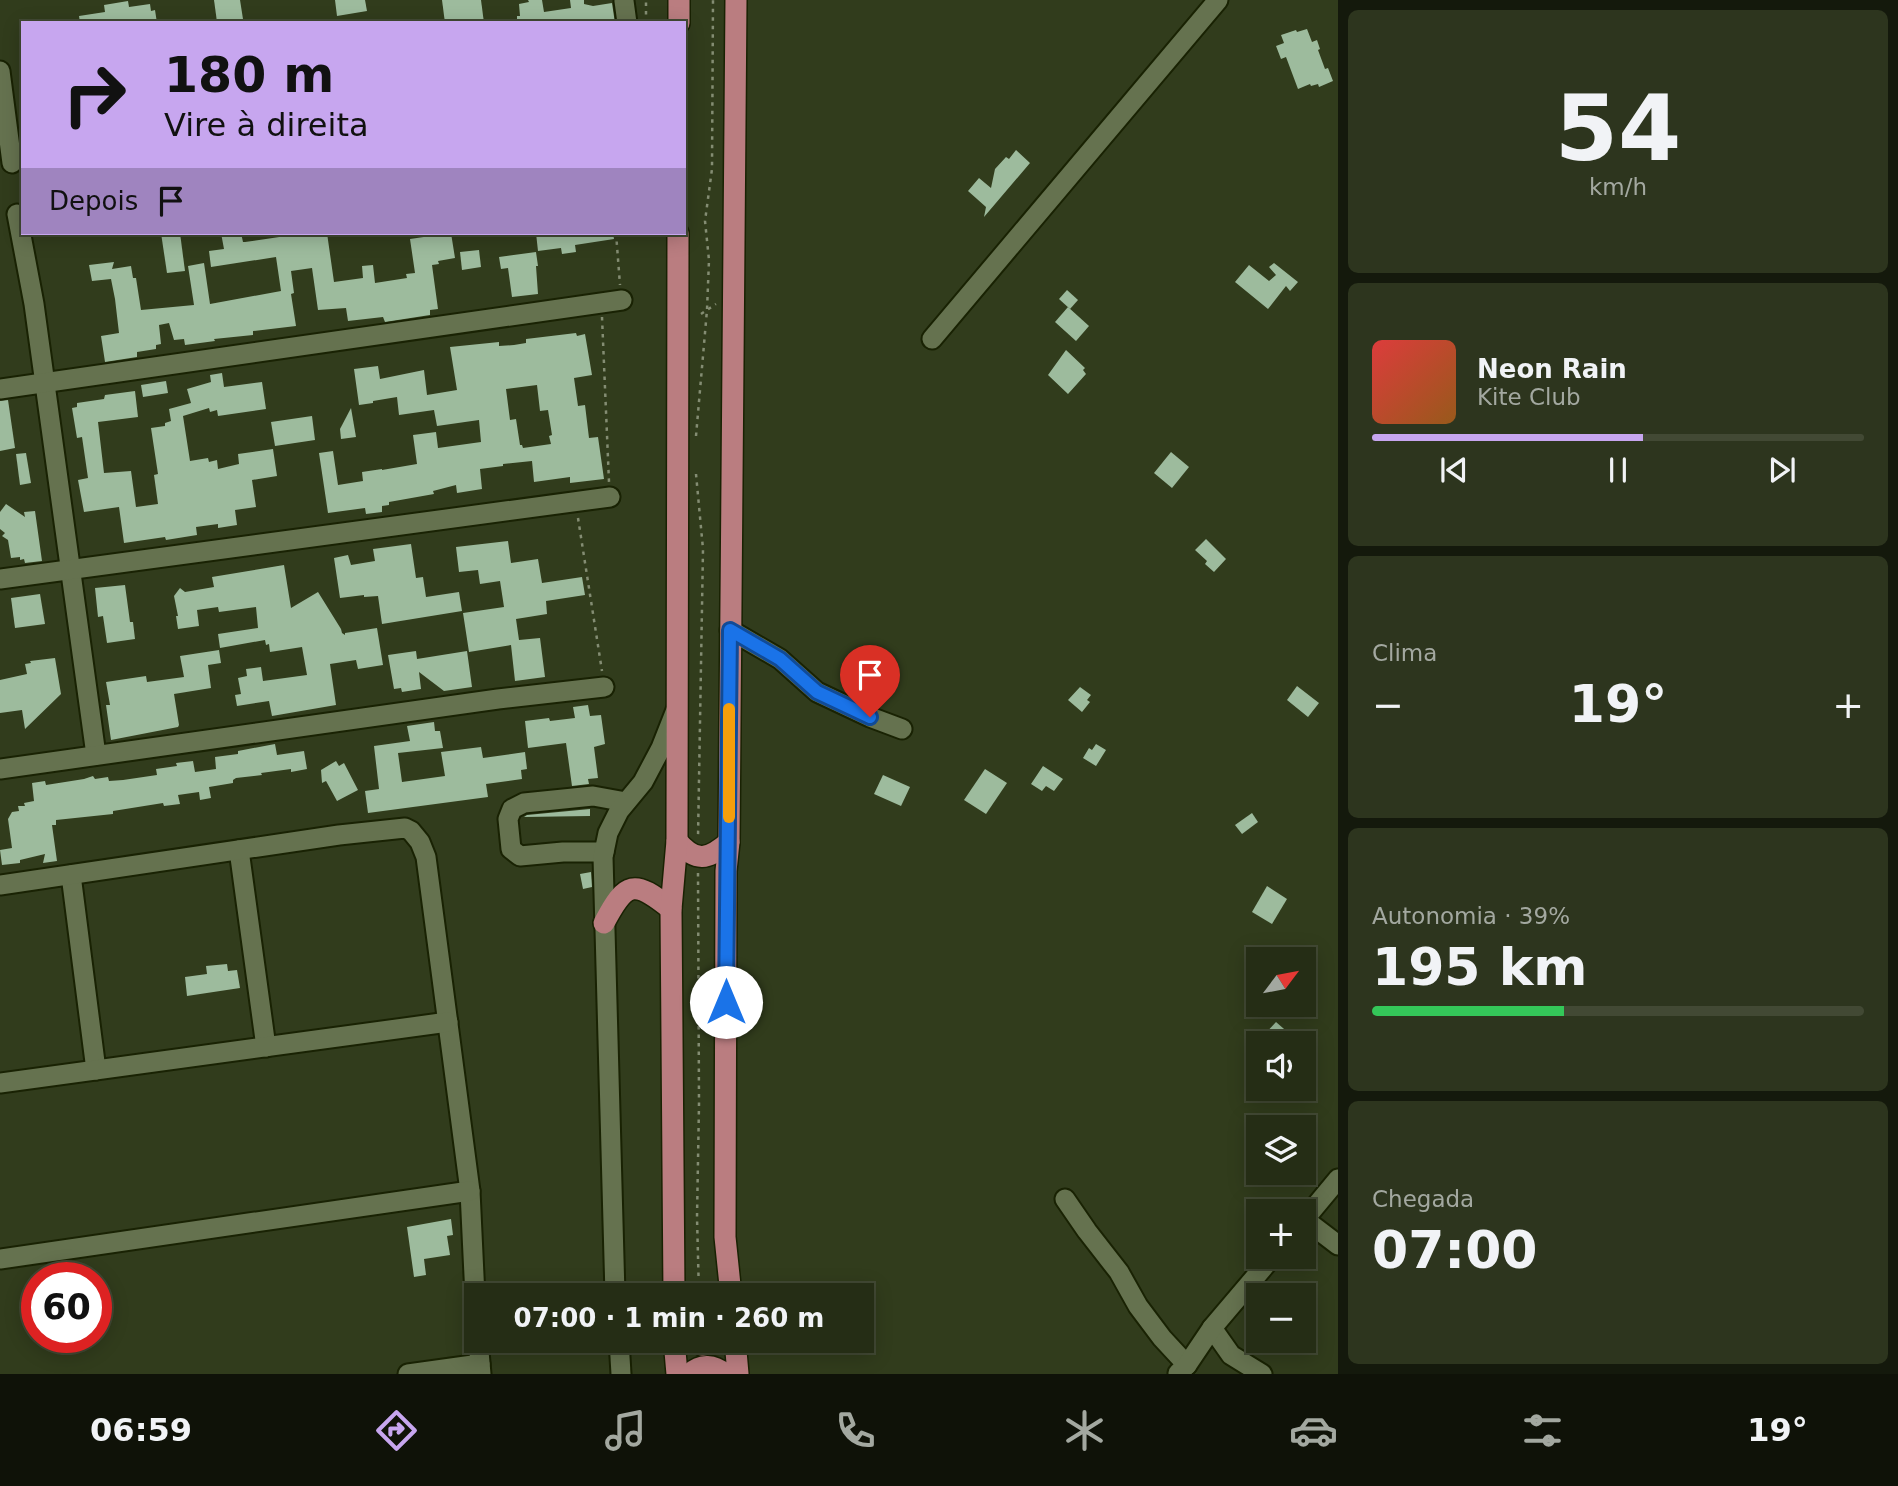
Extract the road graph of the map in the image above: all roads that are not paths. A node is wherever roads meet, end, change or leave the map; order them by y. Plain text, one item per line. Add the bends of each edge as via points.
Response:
1 (679, 0) edge
2 (736, 0) edge
3 (1217, 0) edge
4 (624, 1) edge
5 (627, 21) edge
6 (679, 21) edge
7 (0, 71) edge
8 (11, 165) edge
9 (13, 213) edge
10 (678, 235) edge
11 (622, 300) road end
12 (932, 339) dead end
13 (44, 383) junction
14 (0, 389) edge
15 (610, 497) road end
16 (69, 569) junction
17 (0, 579) edge
18 (730, 630) junction
19 (604, 687) road end
20 (678, 705) junction
21 (902, 729) dead end
22 (96, 755) junction
23 (0, 769) edge
24 (626, 803) junction
25 (677, 841) junction
26 (729, 842) junction
27 (239, 850) junction
28 (604, 852) junction
29 (71, 875) junction
30 (0, 885) edge
31 (671, 909) junction
32 (604, 923) junction
33 (448, 1022) junction
34 (265, 1047) junction
35 (96, 1070) junction
36 (0, 1083) edge
37 (1338, 1179) edge
38 (470, 1191) junction
39 (1065, 1199) dead end
40 (1316, 1205) edge
41 (1316, 1228) edge
42 (1338, 1245) edge
43 (0, 1259) edge
44 (1262, 1269) edge
45 (474, 1283) edge
46 (615, 1283) edge
47 (674, 1283) edge
48 (729, 1283) edge
49 (1212, 1328) junction
50 (620, 1353) edge
51 (675, 1353) edge
52 (736, 1353) edge
53 (480, 1369) edge
54 (1182, 1369) edge
55 (408, 1374) edge
56 (621, 1374) edge
57 (677, 1374) edge
58 (690, 1374) edge
59 (725, 1374) edge
60 (738, 1374) edge
61 (1262, 1374) edge

1 - 6 main road
2 - 18 main road
3 - 12 street
4 - 5 street
7 - 8 street
9 - 13 street via 34,304
10 - 20 main road
11 - 13 street
13 - 14 street
13 - 16 street
15 - 16 street
16 - 17 street
16 - 22 street
18 - 21 street via 780,659 817,692
18 - 26 main road
19 - 22 street
20 - 24 street via 643,782
20 - 25 main road
22 - 23 street
24 - 28 street via 608,833
24 - 28 street via 593,796 524,803 513,809 508,819 511,849 520,856
25 - 26 main road via 698,858
25 - 31 main road
26 - 48 main road via 725,1237
27 - 29 street
27 - 33 street via 339,835 411,831 426,857
27 - 34 street
28 - 32 street
29 - 30 street
29 - 35 street
31 - 32 main road via 643,889 632,889 622,894
31 - 47 main road
32 - 46 street
33 - 34 street
33 - 38 street
34 - 35 street
35 - 36 street
37 - 40 street
38 - 43 street
38 - 45 street
39 - 54 street
41 - 42 street
44 - 49 street
49 - 54 street
49 - 61 street via 1231,1355
50 - 56 street
51 - 57 main road
52 - 60 main road
53 - 55 street
58 - 59 main road via 713,1367

